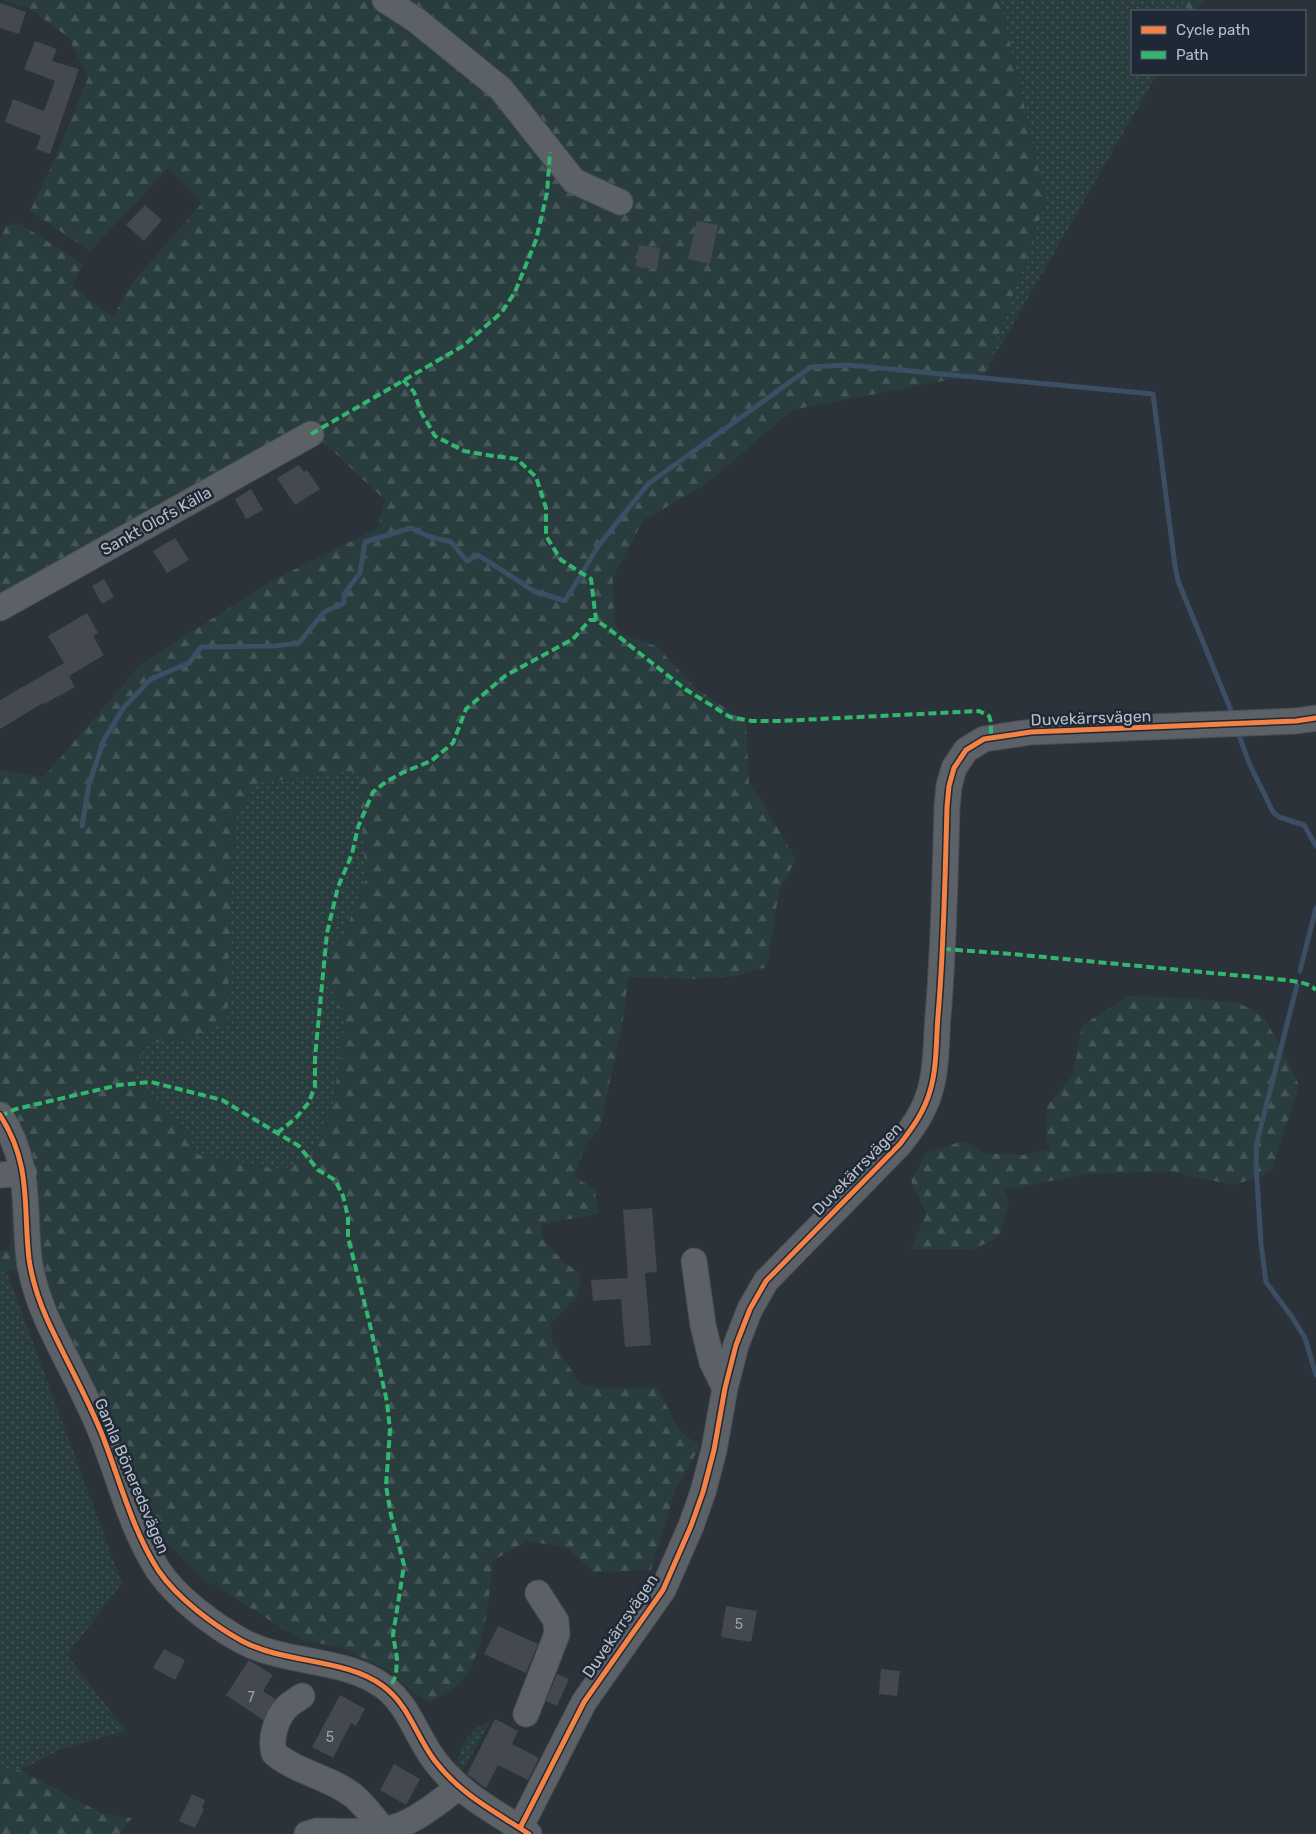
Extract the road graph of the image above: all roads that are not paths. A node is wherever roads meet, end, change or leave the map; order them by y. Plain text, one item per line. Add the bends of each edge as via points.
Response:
1 (385, 0) edge
2 (620, 202) dead end
3 (311, 434) dead end
4 (0, 608) edge
5 (1316, 718) edge
6 (0, 1116) edge
7 (12, 1174) edge
8 (694, 1261) dead end
9 (725, 1388) junction
10 (538, 1593) dead end
11 (302, 1696) dead end
12 (526, 1714) dead end
13 (458, 1787) junction
14 (383, 1829) junction
15 (525, 1831) edge
16 (308, 1834) edge

1 - 2 street via 416,20 501,89 574,181
3 - 4 street, Sankt Olofs Källa
5 - 9 street, Duvekärrsvägen via 1031,732 984,739 966,750 954,768 949,786 942,974 934,1067 925,1107 900,1144 766,1281 736,1346
6 - 7 street, Gamla Böneredsvägen via 11,1136
7 - 13 street, Gamla Böneredsvägen via 26,1196 30,1261 42,1305 103,1437 139,1533 158,1569 202,1614 249,1644 362,1674 382,1685 400,1702 429,1753
8 - 9 street via 705,1334 712,1362
9 - 15 street, Duvekärrsvägen via 703,1492 663,1590 584,1702
10 - 12 street via 556,1621 557,1634
11 - 14 street via 286,1708 277,1724 272,1737 274,1752 282,1760 327,1780 354,1797
13 - 14 street via 401,1825
13 - 15 street, Gamla Böneredsvägen
14 - 16 street

